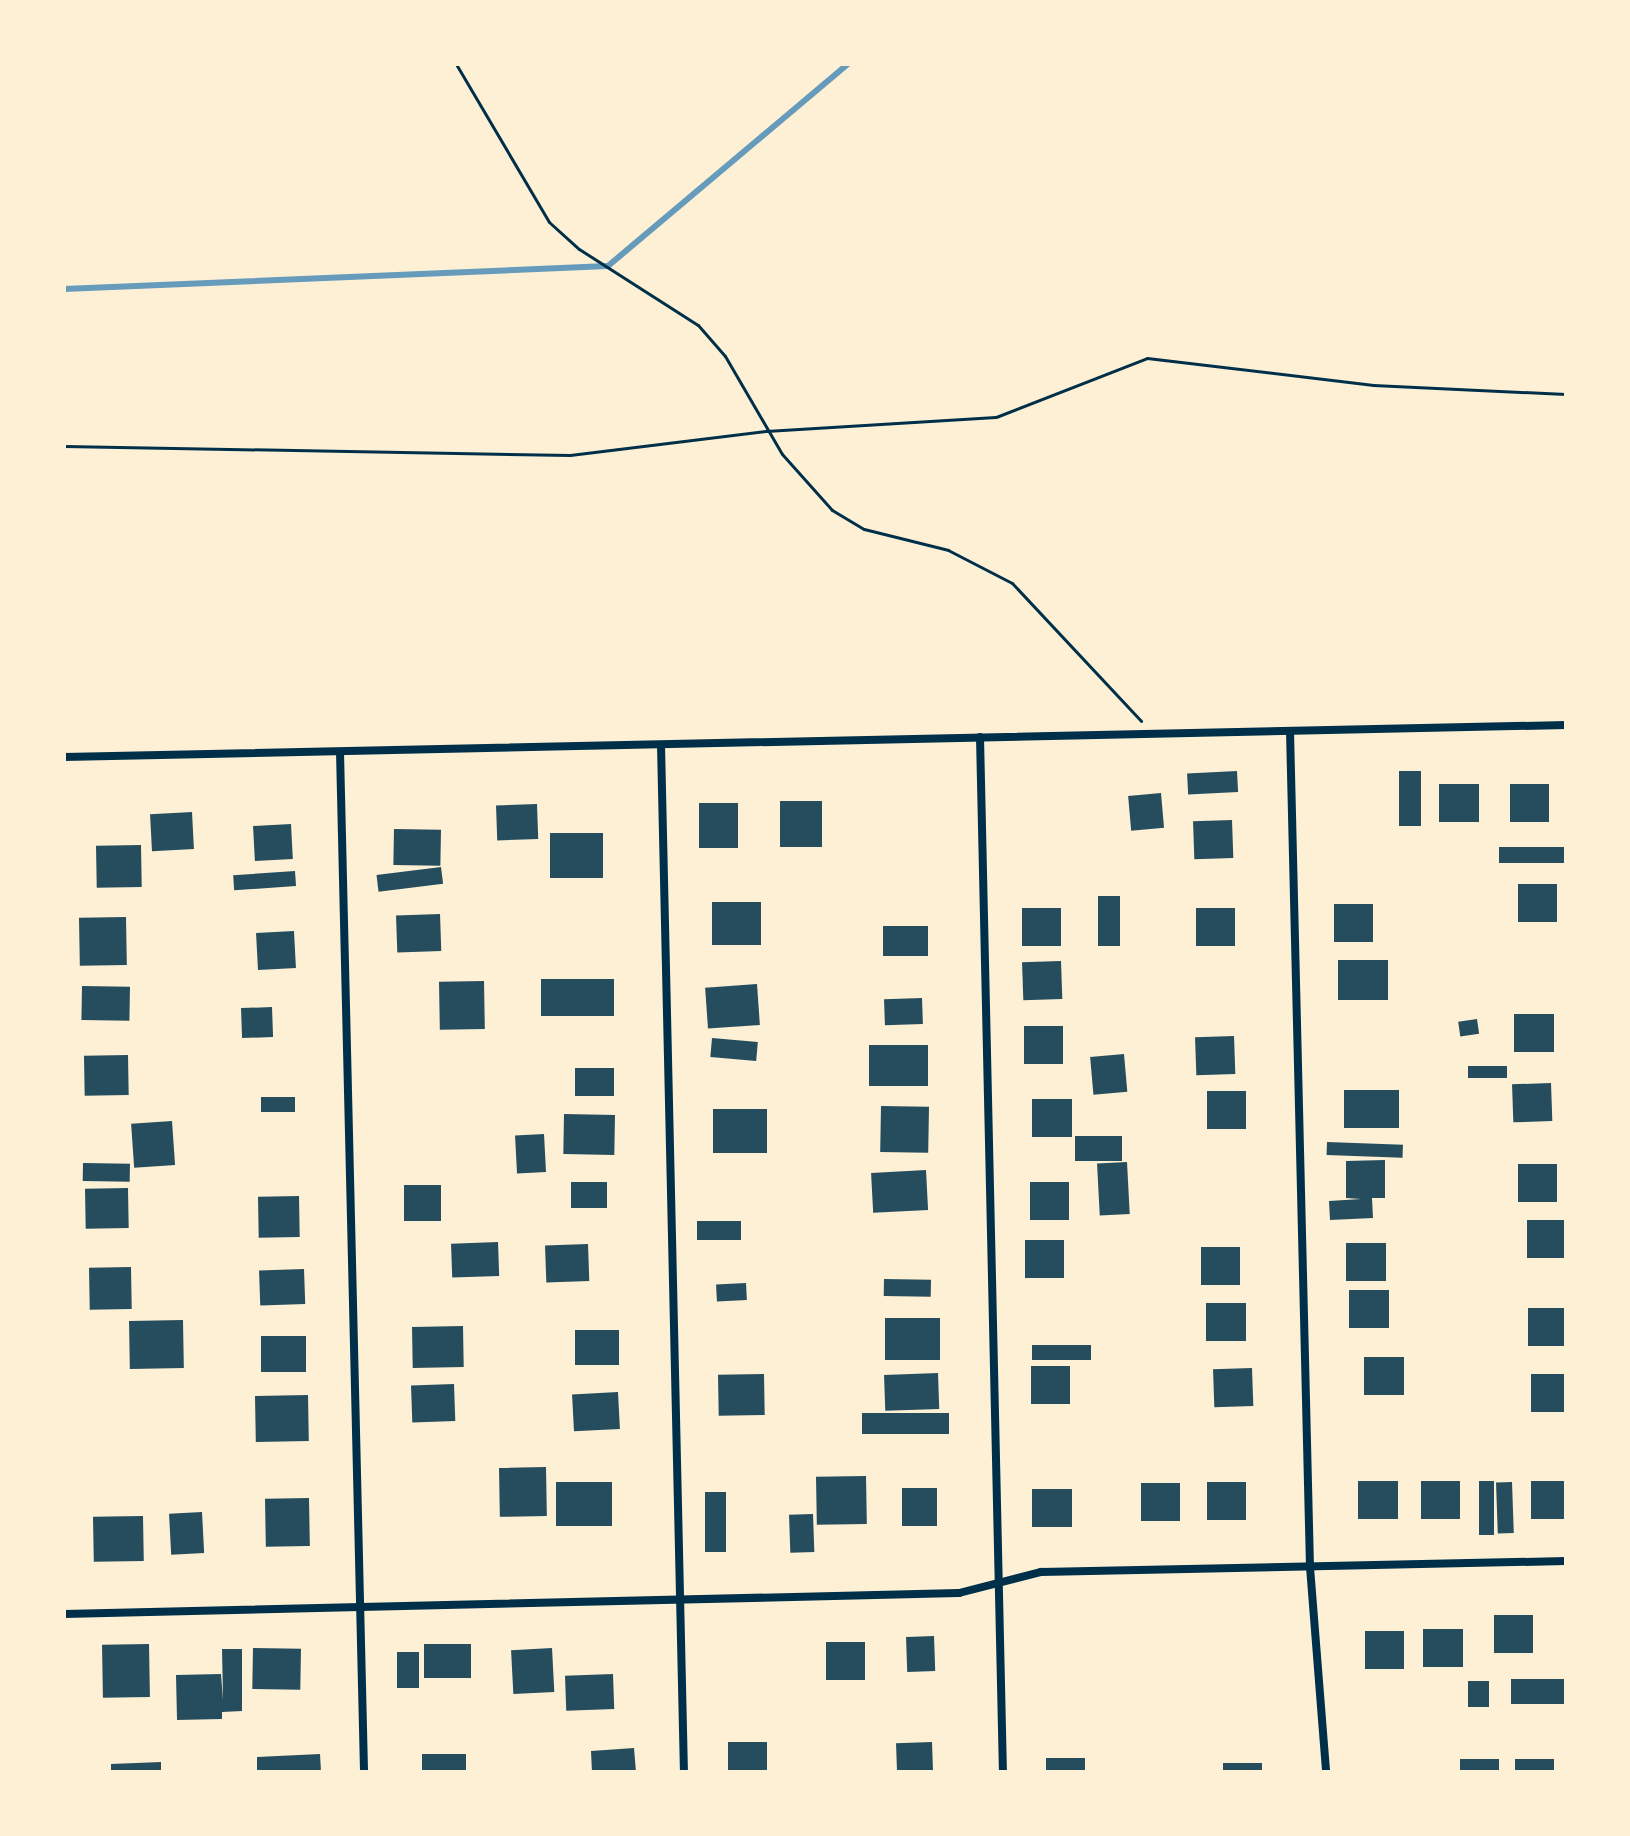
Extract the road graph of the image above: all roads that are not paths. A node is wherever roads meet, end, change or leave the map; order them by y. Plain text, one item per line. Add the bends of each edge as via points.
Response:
1 (1566, 725) edge
2 (1290, 731) junction
3 (980, 737) junction
4 (661, 745) junction
5 (340, 752) junction
6 (64, 757) edge
7 (1566, 1561) edge
8 (1310, 1567) junction
9 (999, 1583) junction
10 (680, 1601) junction
11 (361, 1606) junction
12 (64, 1614) edge
13 (364, 1772) edge
14 (684, 1772) edge
15 (1003, 1772) edge
16 (1326, 1772) edge

1 - 2 street
2 - 3 street
2 - 8 street
3 - 4 street
3 - 9 street
4 - 5 street
4 - 10 street
5 - 6 street
5 - 11 street
7 - 8 street
8 - 9 street via 1041,1572
8 - 16 street
9 - 10 street via 959,1593
9 - 15 street
10 - 11 street
10 - 14 street
11 - 12 street
11 - 13 street

